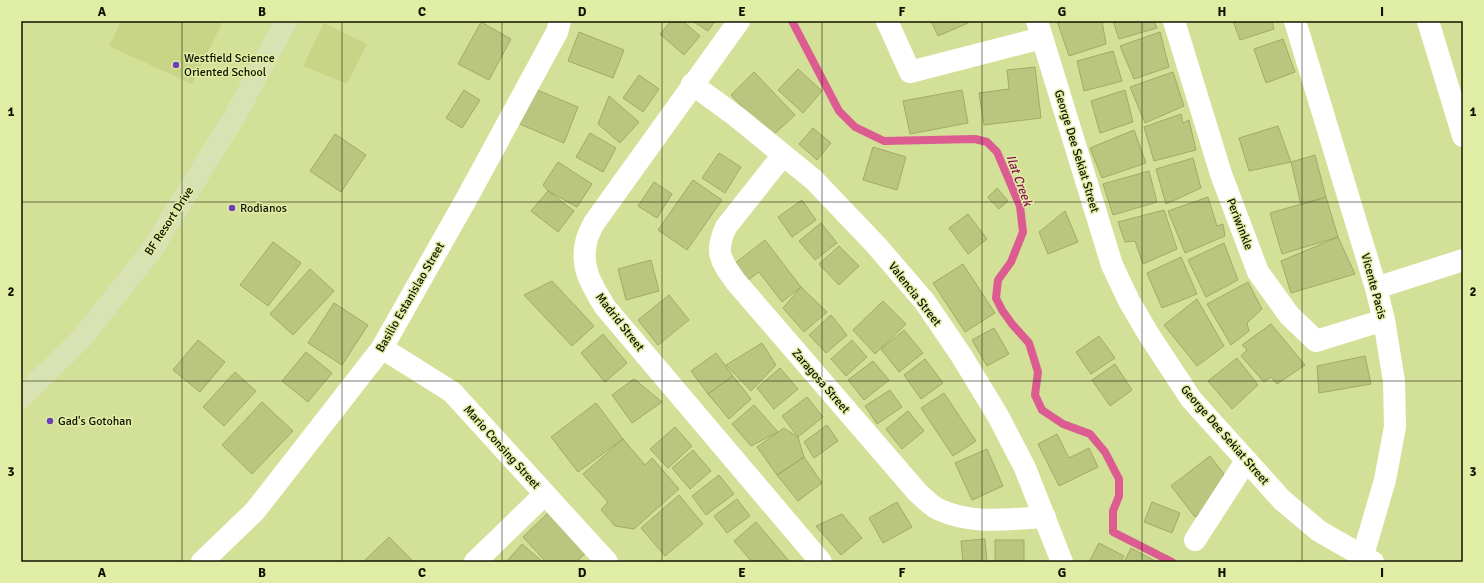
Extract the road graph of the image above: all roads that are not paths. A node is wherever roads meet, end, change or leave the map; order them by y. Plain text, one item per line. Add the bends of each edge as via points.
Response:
1 (286, 21) edge
2 (560, 21) edge
3 (739, 21) edge
4 (888, 21) edge
5 (1174, 21) edge
6 (1295, 21) edge
7 (1428, 21) edge
8 (1040, 30) edge
9 (692, 84) junction
10 (1463, 136) edge
11 (783, 155) junction
12 (1463, 260) edge
13 (1376, 288) junction
14 (1384, 320) junction
15 (382, 348) junction
16 (21, 398) edge
17 (1246, 461) junction
18 (545, 494) junction
19 (1045, 517) junction
20 (1195, 540) dead end
21 (1365, 560) edge
22 (202, 562) edge
23 (476, 562) edge
24 (607, 562) edge
25 (821, 562) edge
26 (1062, 562) edge

1 - 16 main road, BF Resort Drive via 235,116 151,251 82,338
2 - 15 street, Basilio Estanislao Street via 550,46
3 - 9 street, Madrid Street
4 - 8 street via 910,72
5 - 14 street, Periwinkle via 1221,174 1258,272 1289,315 1316,341
6 - 13 street, Vicente Pacis
7 - 10 street
8 - 17 street, George Dee Sekiat Street via 1112,265 1129,301 1191,399
9 - 11 street, Valencia Street
9 - 25 street, Madrid Street via 594,223 586,243 584,263 590,283 605,307
11 - 19 street, Valencia Street via 820,186 925,302 998,416 1025,468
11 - 19 street, Zaragosa Street via 726,227 720,241 720,255 726,267 918,493 938,510 963,518 996,520
12 - 13 street
13 - 14 street, Vicente Pacis
14 - 21 street, Vicente Pacis via 1394,381 1395,426 1385,480
15 - 18 street, Mario Consing Street via 452,392
15 - 22 street, Basilio Estanislao Street via 255,511
17 - 20 street
17 - 21 street, George Dee Sekiat Street via 1282,500 1319,531
18 - 23 street
18 - 24 street, Mario Consing Street
19 - 26 street, Valencia Street

